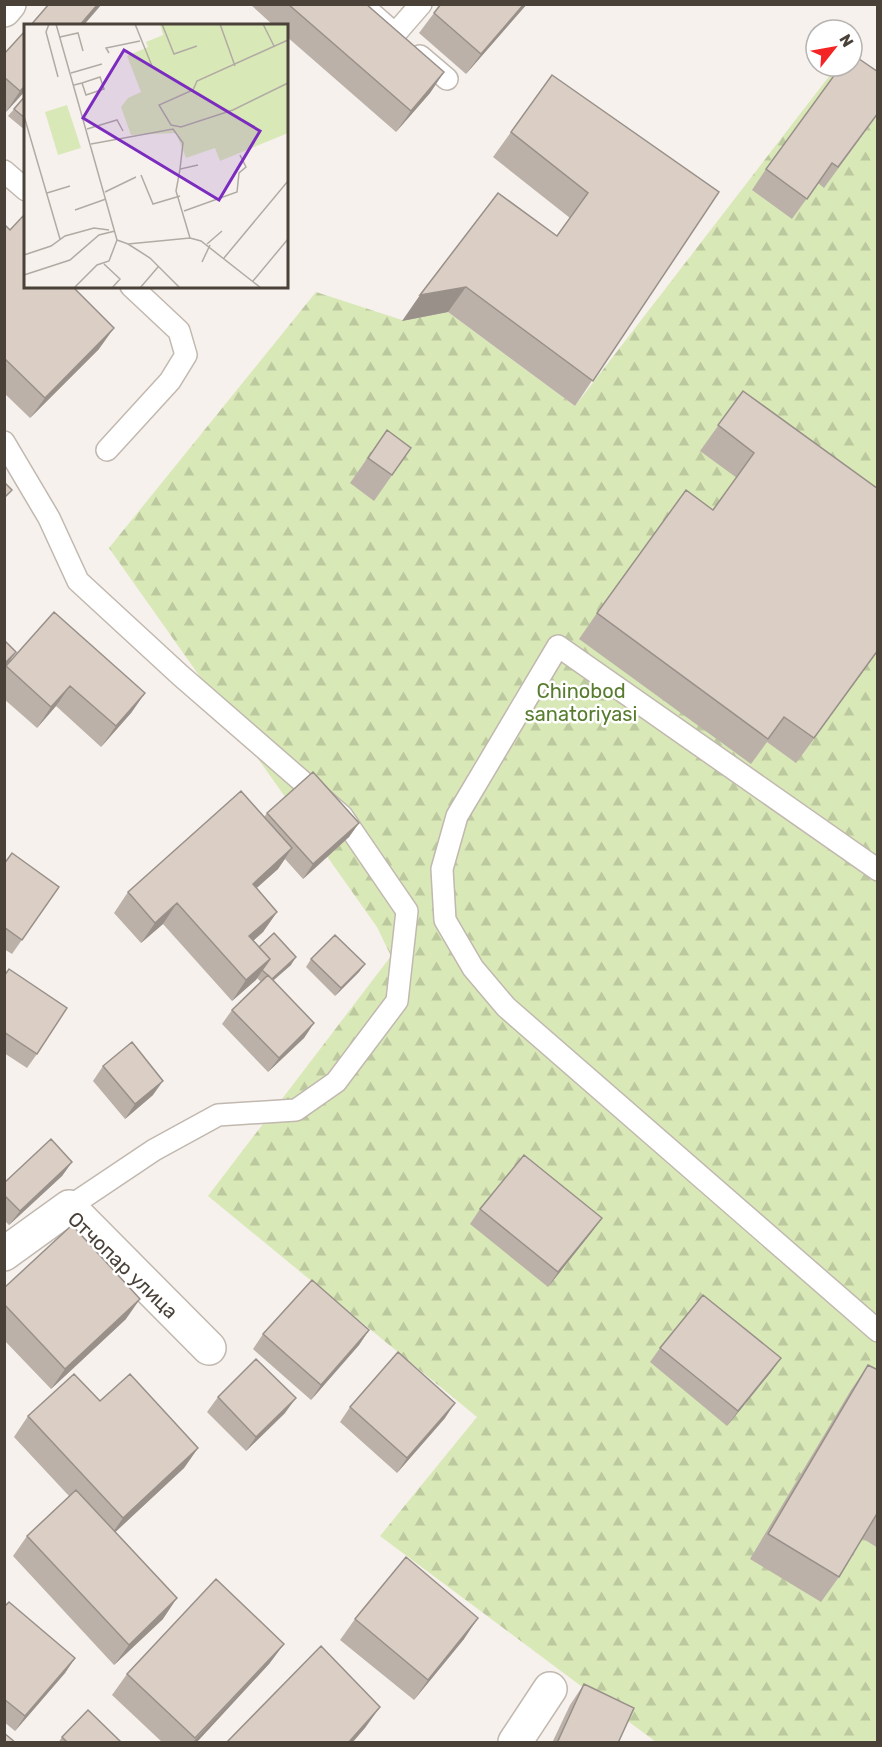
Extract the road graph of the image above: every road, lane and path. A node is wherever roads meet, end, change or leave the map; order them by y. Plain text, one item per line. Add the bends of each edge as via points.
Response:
1 (9, 4) edge
2 (361, 4) edge
3 (421, 4) edge
4 (4, 10) edge
5 (395, 34) junction
6 (447, 79) dead end
7 (4, 171) edge
8 (24, 188) edge
9 (133, 288) edge
10 (4, 442) edge
11 (107, 450) dead end
12 (878, 870) edge
13 (69, 1207) junction
14 (4, 1254) edge
15 (878, 1331) edge
16 (209, 1348) dead end
17 (550, 1689) dead end
18 (515, 1743) edge

1 - 4 street
2 - 5 lane
3 - 5 lane
5 - 6 lane
7 - 8 lane
9 - 11 lane via 179,331 186,355 170,381
10 - 13 lane via 49,518 78,581 342,816 407,911 398,1000 336,1082 296,1110 218,1115 154,1150
12 - 15 lane via 558,646 457,816 442,869 445,920 473,968 506,1006
13 - 14 street, Отчопар улица
13 - 16 street, Отчопар улица
17 - 18 street

